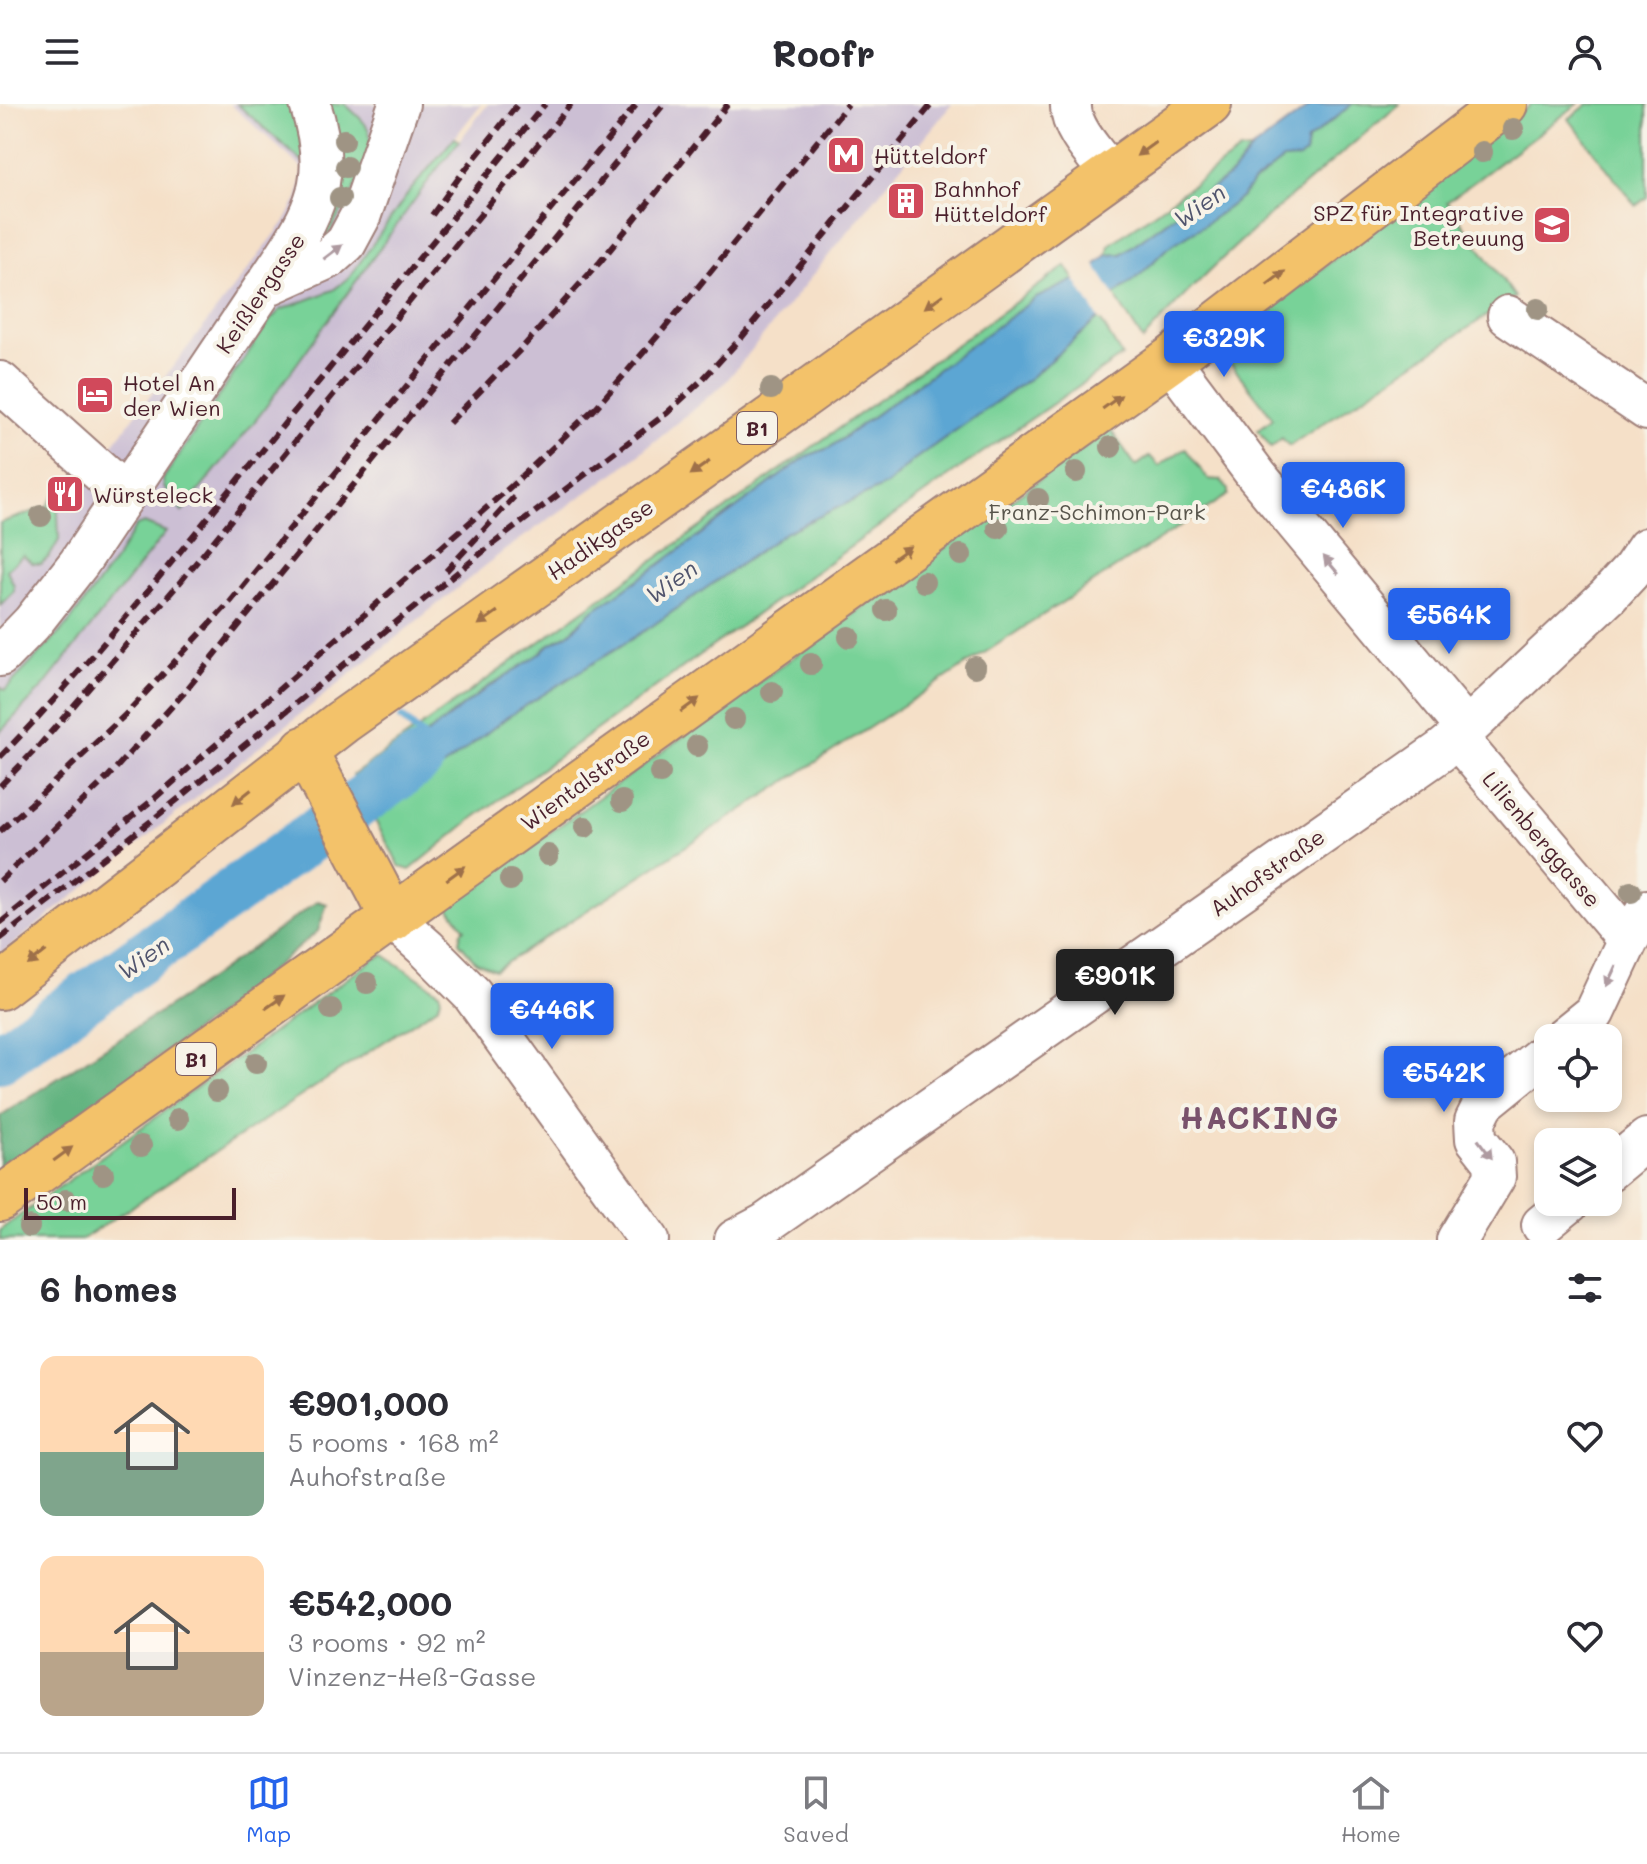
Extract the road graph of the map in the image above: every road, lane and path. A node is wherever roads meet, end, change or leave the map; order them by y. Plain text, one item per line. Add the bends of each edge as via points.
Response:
1 (310, 104) edge
2 (399, 104) edge
3 (1071, 104) edge
4 (1209, 104) edge
5 (1505, 104) edge
6 (1111, 174) junction
7 (264, 287) junction
8 (1508, 316) dead end
9 (1170, 360) junction
10 (0, 382) edge
11 (1647, 410) edge
12 (125, 494) junction
13 (1642, 568) edge
14 (0, 656) edge
15 (1462, 734) junction
16 (308, 758) junction
17 (386, 905) junction
18 (1637, 925) edge
19 (0, 987) edge
20 (1580, 1024) edge
21 (1534, 1062) edge
22 (1647, 1139) edge
23 (1622, 1160) edge
24 (0, 1199) edge
25 (759, 1235) edge
26 (649, 1240) edge
27 (1457, 1240) edge

1 - 7 street, Keißlergasse via 322,160 317,200
7 -> 2 street via 329,258 346,243
3 - 6 street via 1082,138
4 -> 6 main road, Hadikgasse / B1
9 -> 5 main road, B1
6 -> 16 main road, Hadikgasse / B1
7 - 12 street, Keißlergasse
8 - 11 street
15 -> 9 street, Lilienberggasse
17 -> 9 main road, Wientalstraße / B1
10 - 12 street
12 - 14 street, Keißlergasse via 63,584
13 - 15 street, Auhofstraße
15 - 18 street, Lilienberggasse
15 - 25 street, Auhofstraße
16 - 17 main road
16 -> 19 main road, Hadikgasse / B1
24 -> 17 main road, Wientalstraße / B1
17 - 26 street via 472,994
18 -> 20 street via 1594,1013
21 -> 27 street via 1484,1103 1475,1121 1476,1139 1494,1162 1495,1177
22 - 23 street

